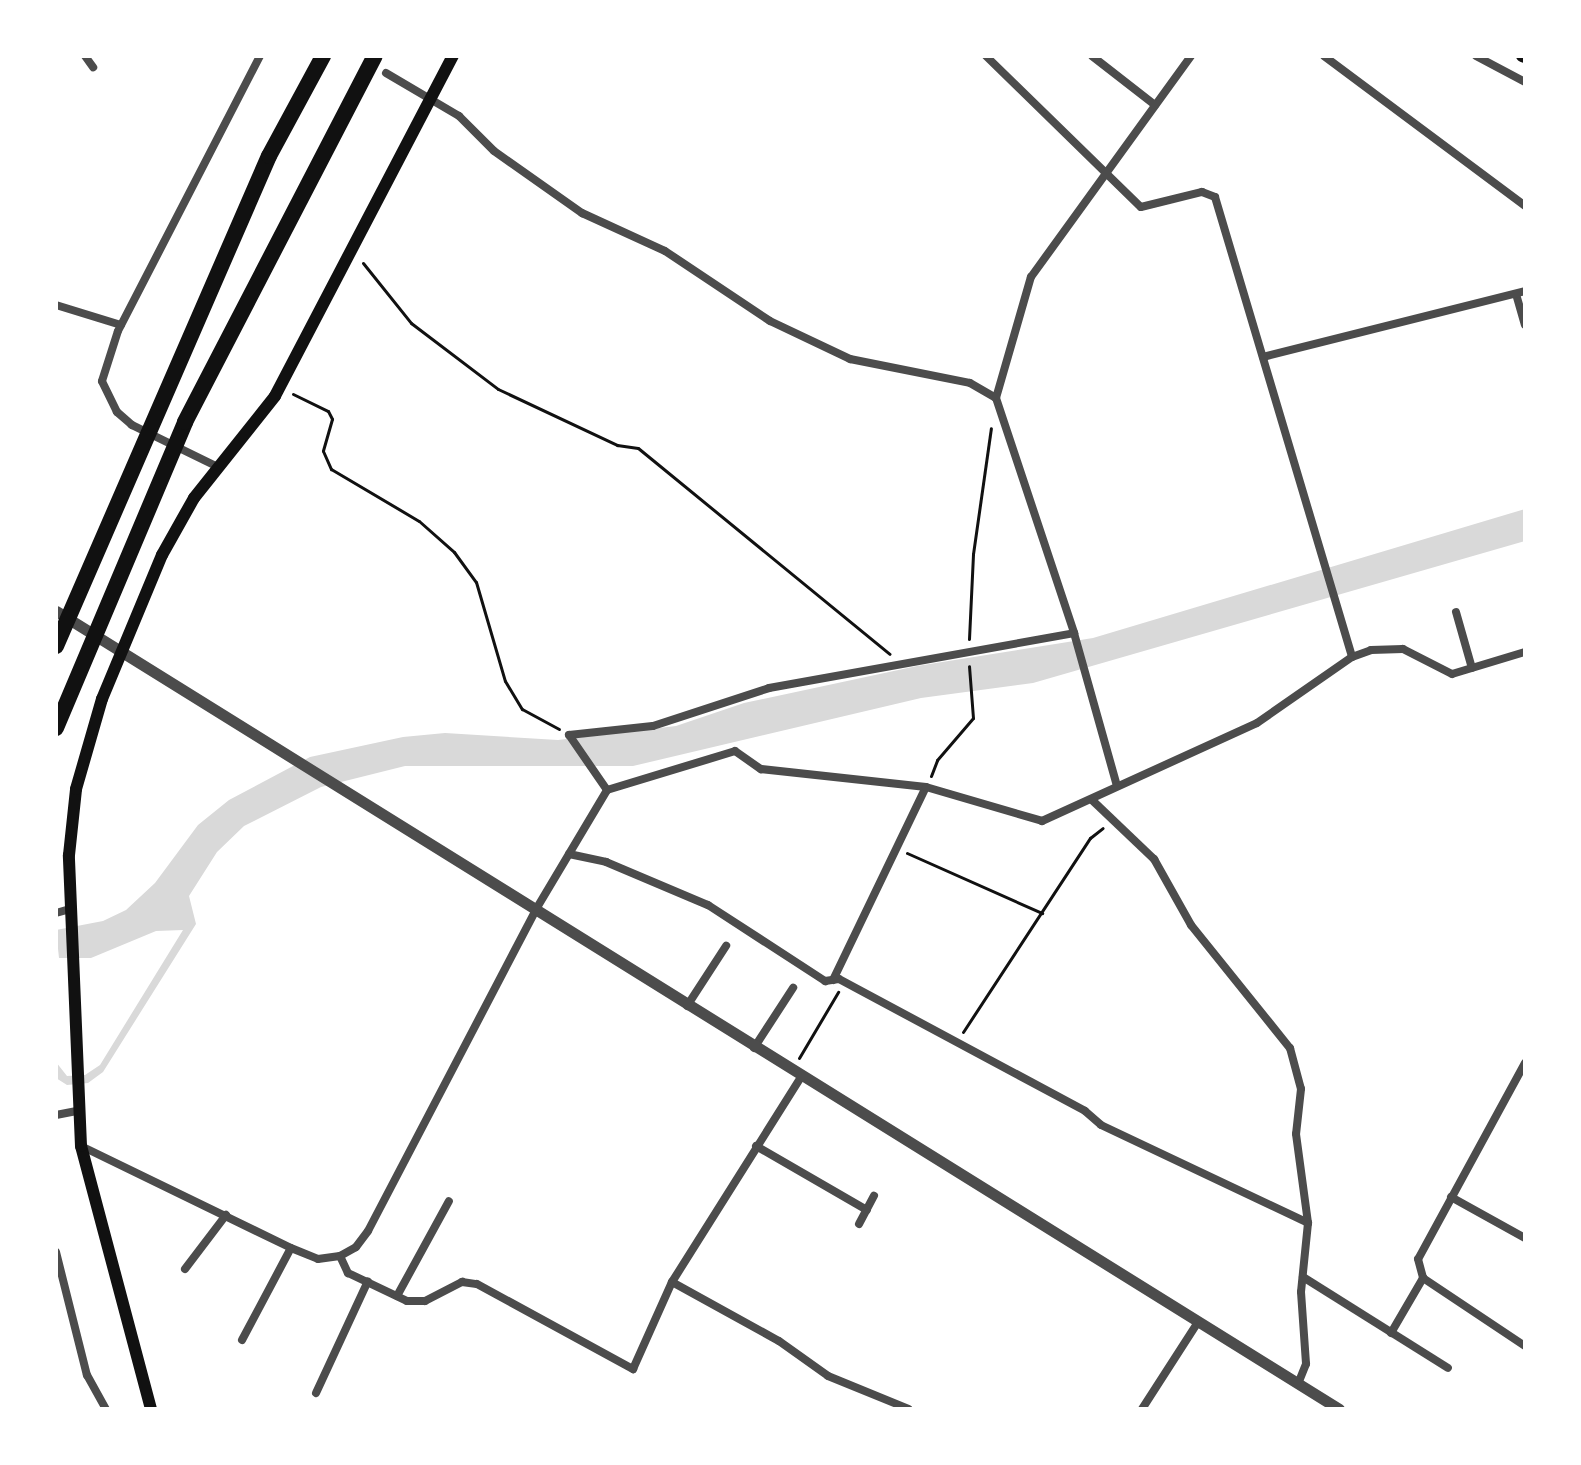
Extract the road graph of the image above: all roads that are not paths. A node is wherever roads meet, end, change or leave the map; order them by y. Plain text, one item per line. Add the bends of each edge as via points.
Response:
1 (85, 56) edge
2 (260, 56) edge
3 (323, 56) edge
4 (375, 56) edge
5 (453, 56) edge
6 (986, 56) edge
7 (1092, 56) edge
8 (1191, 56) edge
9 (1324, 56) edge
10 (1476, 56) edge
11 (93, 67) dead end
12 (386, 73) dead end
13 (1525, 82) edge
14 (430, 96) junction
15 (1155, 105) junction
16 (1103, 173) junction
17 (1525, 206) edge
18 (1520, 293) edge
19 (56, 305) edge
20 (121, 325) junction
21 (1525, 325) edge
22 (1263, 357) junction
23 (996, 398) junction
24 (218, 467) junction
25 (56, 611) edge
26 (1456, 612) dead end
27 (1074, 633) junction
28 (56, 646) edge
29 (121, 652) junction
30 (1525, 652) edge
31 (1352, 657) junction
32 (1472, 668) junction
33 (56, 728) edge
34 (1117, 786) junction
35 (926, 787) junction
36 (607, 790) junction
37 (1092, 800) junction
38 (569, 854) junction
39 (535, 911) junction
40 (56, 913) edge
41 (70, 914) junction
42 (726, 946) dead end
43 (833, 980) junction
44 (793, 988) dead end
45 (687, 1006) junction
46 (754, 1048) junction
47 (1525, 1063) edge
48 (796, 1074) junction
49 (57, 1110) edge
50 (77, 1111) junction
51 (81, 1146) junction
52 (756, 1146) junction
53 (874, 1196) dead end
54 (1451, 1197) junction
55 (449, 1201) dead end
56 (867, 1210) junction
57 (226, 1215) junction
58 (1308, 1223) junction
59 (859, 1224) dead end
60 (1525, 1238) edge
61 (291, 1248) junction
62 (56, 1252) edge
63 (340, 1256) junction
64 (185, 1269) dead end
65 (1303, 1277) junction
66 (1423, 1278) junction
67 (368, 1281) junction
68 (672, 1282) junction
69 (397, 1296) junction
70 (1198, 1322) junction
71 (1391, 1333) junction
72 (242, 1340) dead end
73 (1525, 1346) edge
74 (1448, 1368) dead end
75 (1298, 1384) junction
76 (316, 1393) dead end
77 (106, 1409) edge
78 (151, 1409) edge
79 (909, 1409) edge
80 (1142, 1409) edge
81 (1339, 1409) edge

1 - 11 street
2 - 20 street
3 - 28 highway via 269,156
4 - 33 highway via 185,422
5 - 14 main road
6 - 16 street
7 - 15 street
8 - 15 street
9 - 17 street
10 - 13 street
12 - 14 street
14 - 23 street via 494,151 582,213 665,251 770,321 850,359 970,383
14 - 24 main road via 279,388
15 - 16 street
16 - 22 street via 1141,207 1202,192 1215,197
16 - 23 street via 1031,277
18 - 21 street
18 - 22 street
19 - 20 street
20 - 24 street via 102,381 117,412 132,425
22 - 31 street
23 - 27 street
24 - 29 main road via 162,555
25 - 29 street
26 - 32 street
27 - 34 street
27 - 36 street via 769,688 653,726 569,735
29 - 39 street
29 - 41 main road via 76,789
30 - 32 street
31 - 32 street via 1385,647 1403,649 1452,674
31 - 34 street via 1257,723
34 - 37 street
35 - 36 street via 761,769 735,751
35 - 37 street via 1042,821
35 - 43 street
36 - 38 street
37 - 58 street via 1154,859 1191,925 1290,1048 1301,1089 1296,1134
38 - 39 street
38 - 43 street via 606,862 708,905 801,967
39 - 45 street
39 - 63 street via 368,1231
40 - 41 street
41 - 50 main road
42 - 45 street
43 - 58 street via 1085,1111 1115,1133
44 - 46 street
45 - 46 street
46 - 48 street
47 - 54 street
48 - 52 street
48 - 70 street
49 - 50 street
50 - 51 main road
51 - 57 street
51 - 78 main road
52 - 56 street
52 - 68 street
53 - 56 street
54 - 60 street
54 - 66 street via 1418,1259
55 - 69 street
56 - 59 street
57 - 61 street
57 - 64 street
58 - 65 street
61 - 63 street via 318,1259
61 - 72 street
62 - 77 street via 87,1375
63 - 67 street via 348,1273
65 - 71 street
65 - 75 street via 1306,1364
66 - 71 street
66 - 73 street
67 - 69 street
67 - 76 street
68 - 69 street via 633,1369 477,1284 462,1282 425,1301
68 - 79 street via 779,1341 828,1376
70 - 75 street
70 - 80 street
71 - 74 street
75 - 81 street

